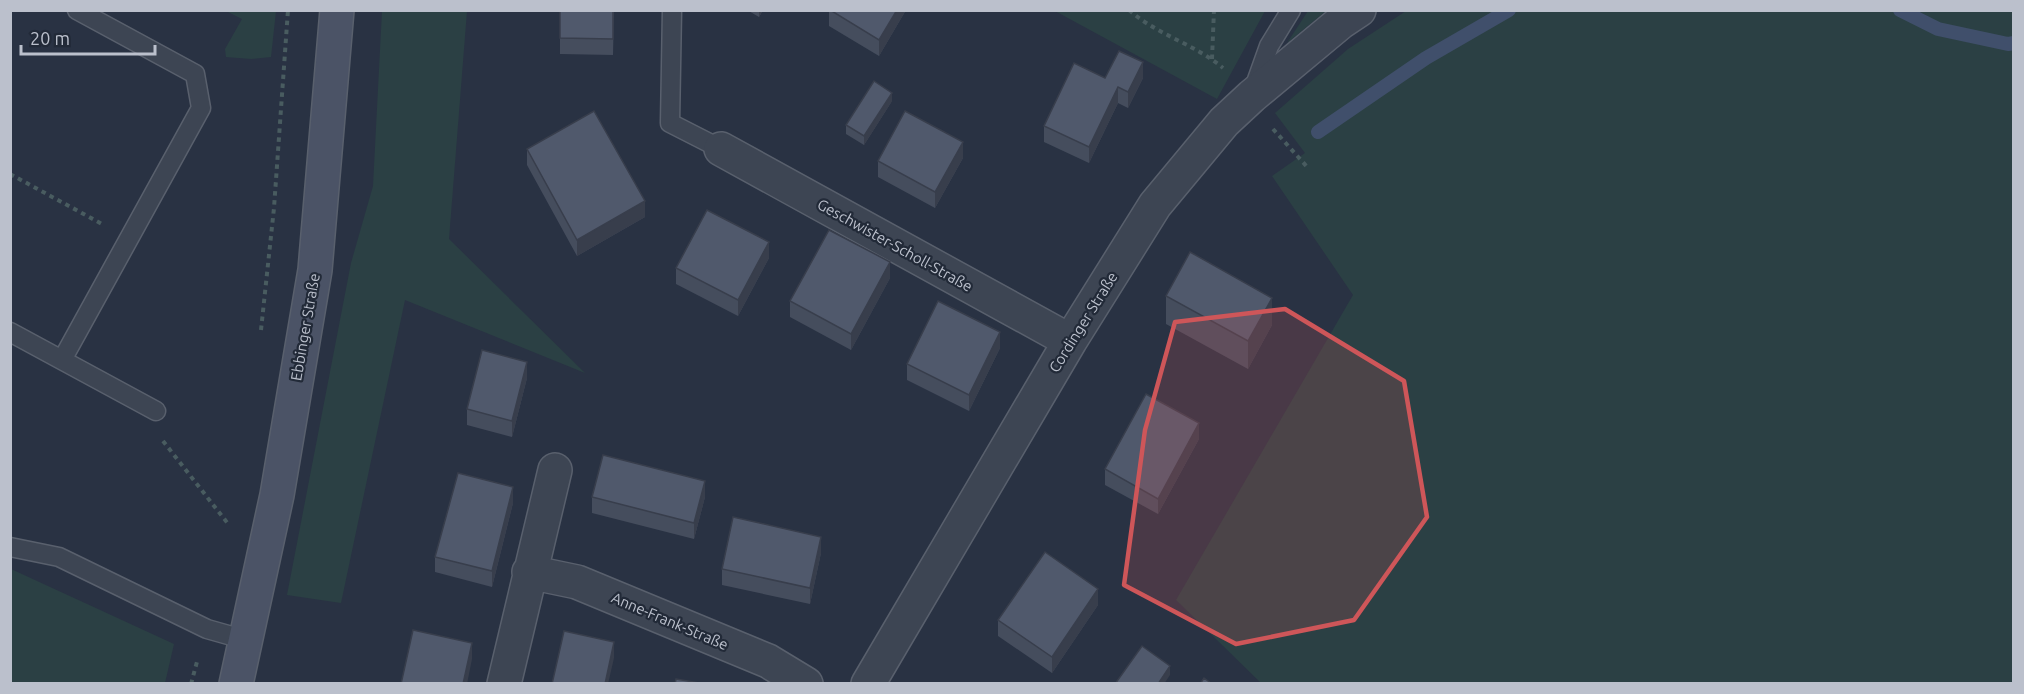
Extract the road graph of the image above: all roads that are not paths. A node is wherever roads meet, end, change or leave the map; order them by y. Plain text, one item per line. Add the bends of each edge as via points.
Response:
1 (77, 10) edge
2 (338, 10) edge
3 (672, 10) edge
4 (1291, 10) edge
5 (1359, 10) edge
6 (1252, 96) junction
7 (721, 149) joint
8 (10, 332) edge
9 (1070, 341) junction
10 (62, 360) junction
11 (156, 411) road end
12 (555, 470) dead end
13 (10, 547) edge
14 (530, 572) junction
15 (246, 640) junction
16 (236, 684) edge
17 (504, 684) edge
18 (806, 684) edge
19 (868, 684) edge

1 - 10 lane via 195,74 201,108
2 - 15 main road, Ebbinger Straße via 315,270 277,495
3 - 7 lane via 670,123
4 - 6 lane via 1269,46
5 - 6 street, Cordinger Straße
6 - 9 street, Cordinger Straße via 1224,122 1155,205
7 - 9 street, Geschwister-Scholl-Straße
8 - 10 lane
9 - 19 street, Cordinger Straße
10 - 11 lane
12 - 14 street
13 - 15 lane via 59,557 207,629
14 - 17 street
14 - 18 street, Anne-Frank-Straße via 577,582 768,661
15 - 16 main road, Ebbinger Straße

